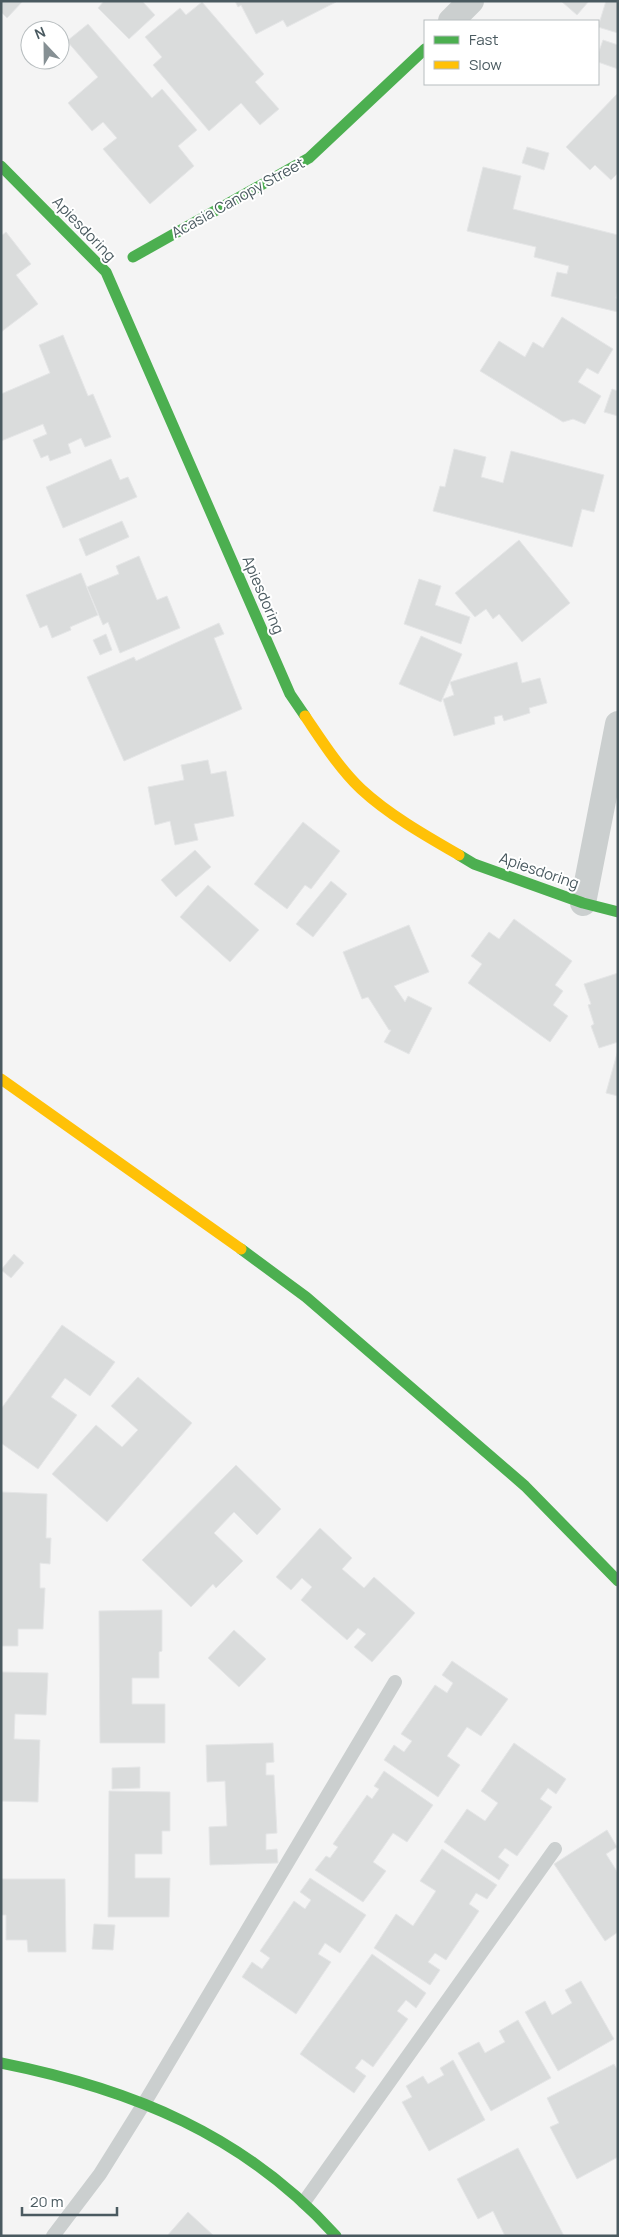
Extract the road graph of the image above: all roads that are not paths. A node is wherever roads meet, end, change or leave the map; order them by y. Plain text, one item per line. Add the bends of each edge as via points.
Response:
1 (470, 1) edge
2 (453, 20) edge
3 (424, 50) edge
4 (1, 166) edge
5 (133, 257) dead end
6 (618, 724) edge
7 (583, 903) junction
8 (618, 912) edge
9 (1, 1079) edge
10 (618, 1581) edge
11 (395, 1682) dead end
12 (555, 1849) dead end
13 (1, 2063) edge
14 (145, 2102) junction
15 (304, 2202) junction
16 (53, 2236) edge
17 (336, 2236) edge

1 - 2 street
3 - 5 street, Acasia Canopy Street via 309,158
4 - 7 street, Apiesdoring via 106,272 290,694 331,754 361,789 414,830 474,864
6 - 7 street
7 - 8 street, Apiesdoring
9 - 10 street via 306,1297 525,1486
11 - 14 lane
12 - 15 lane
13 - 14 street via 39,2069
14 - 15 street via 217,2138 269,2173
14 - 16 lane via 100,2174
15 - 17 street

